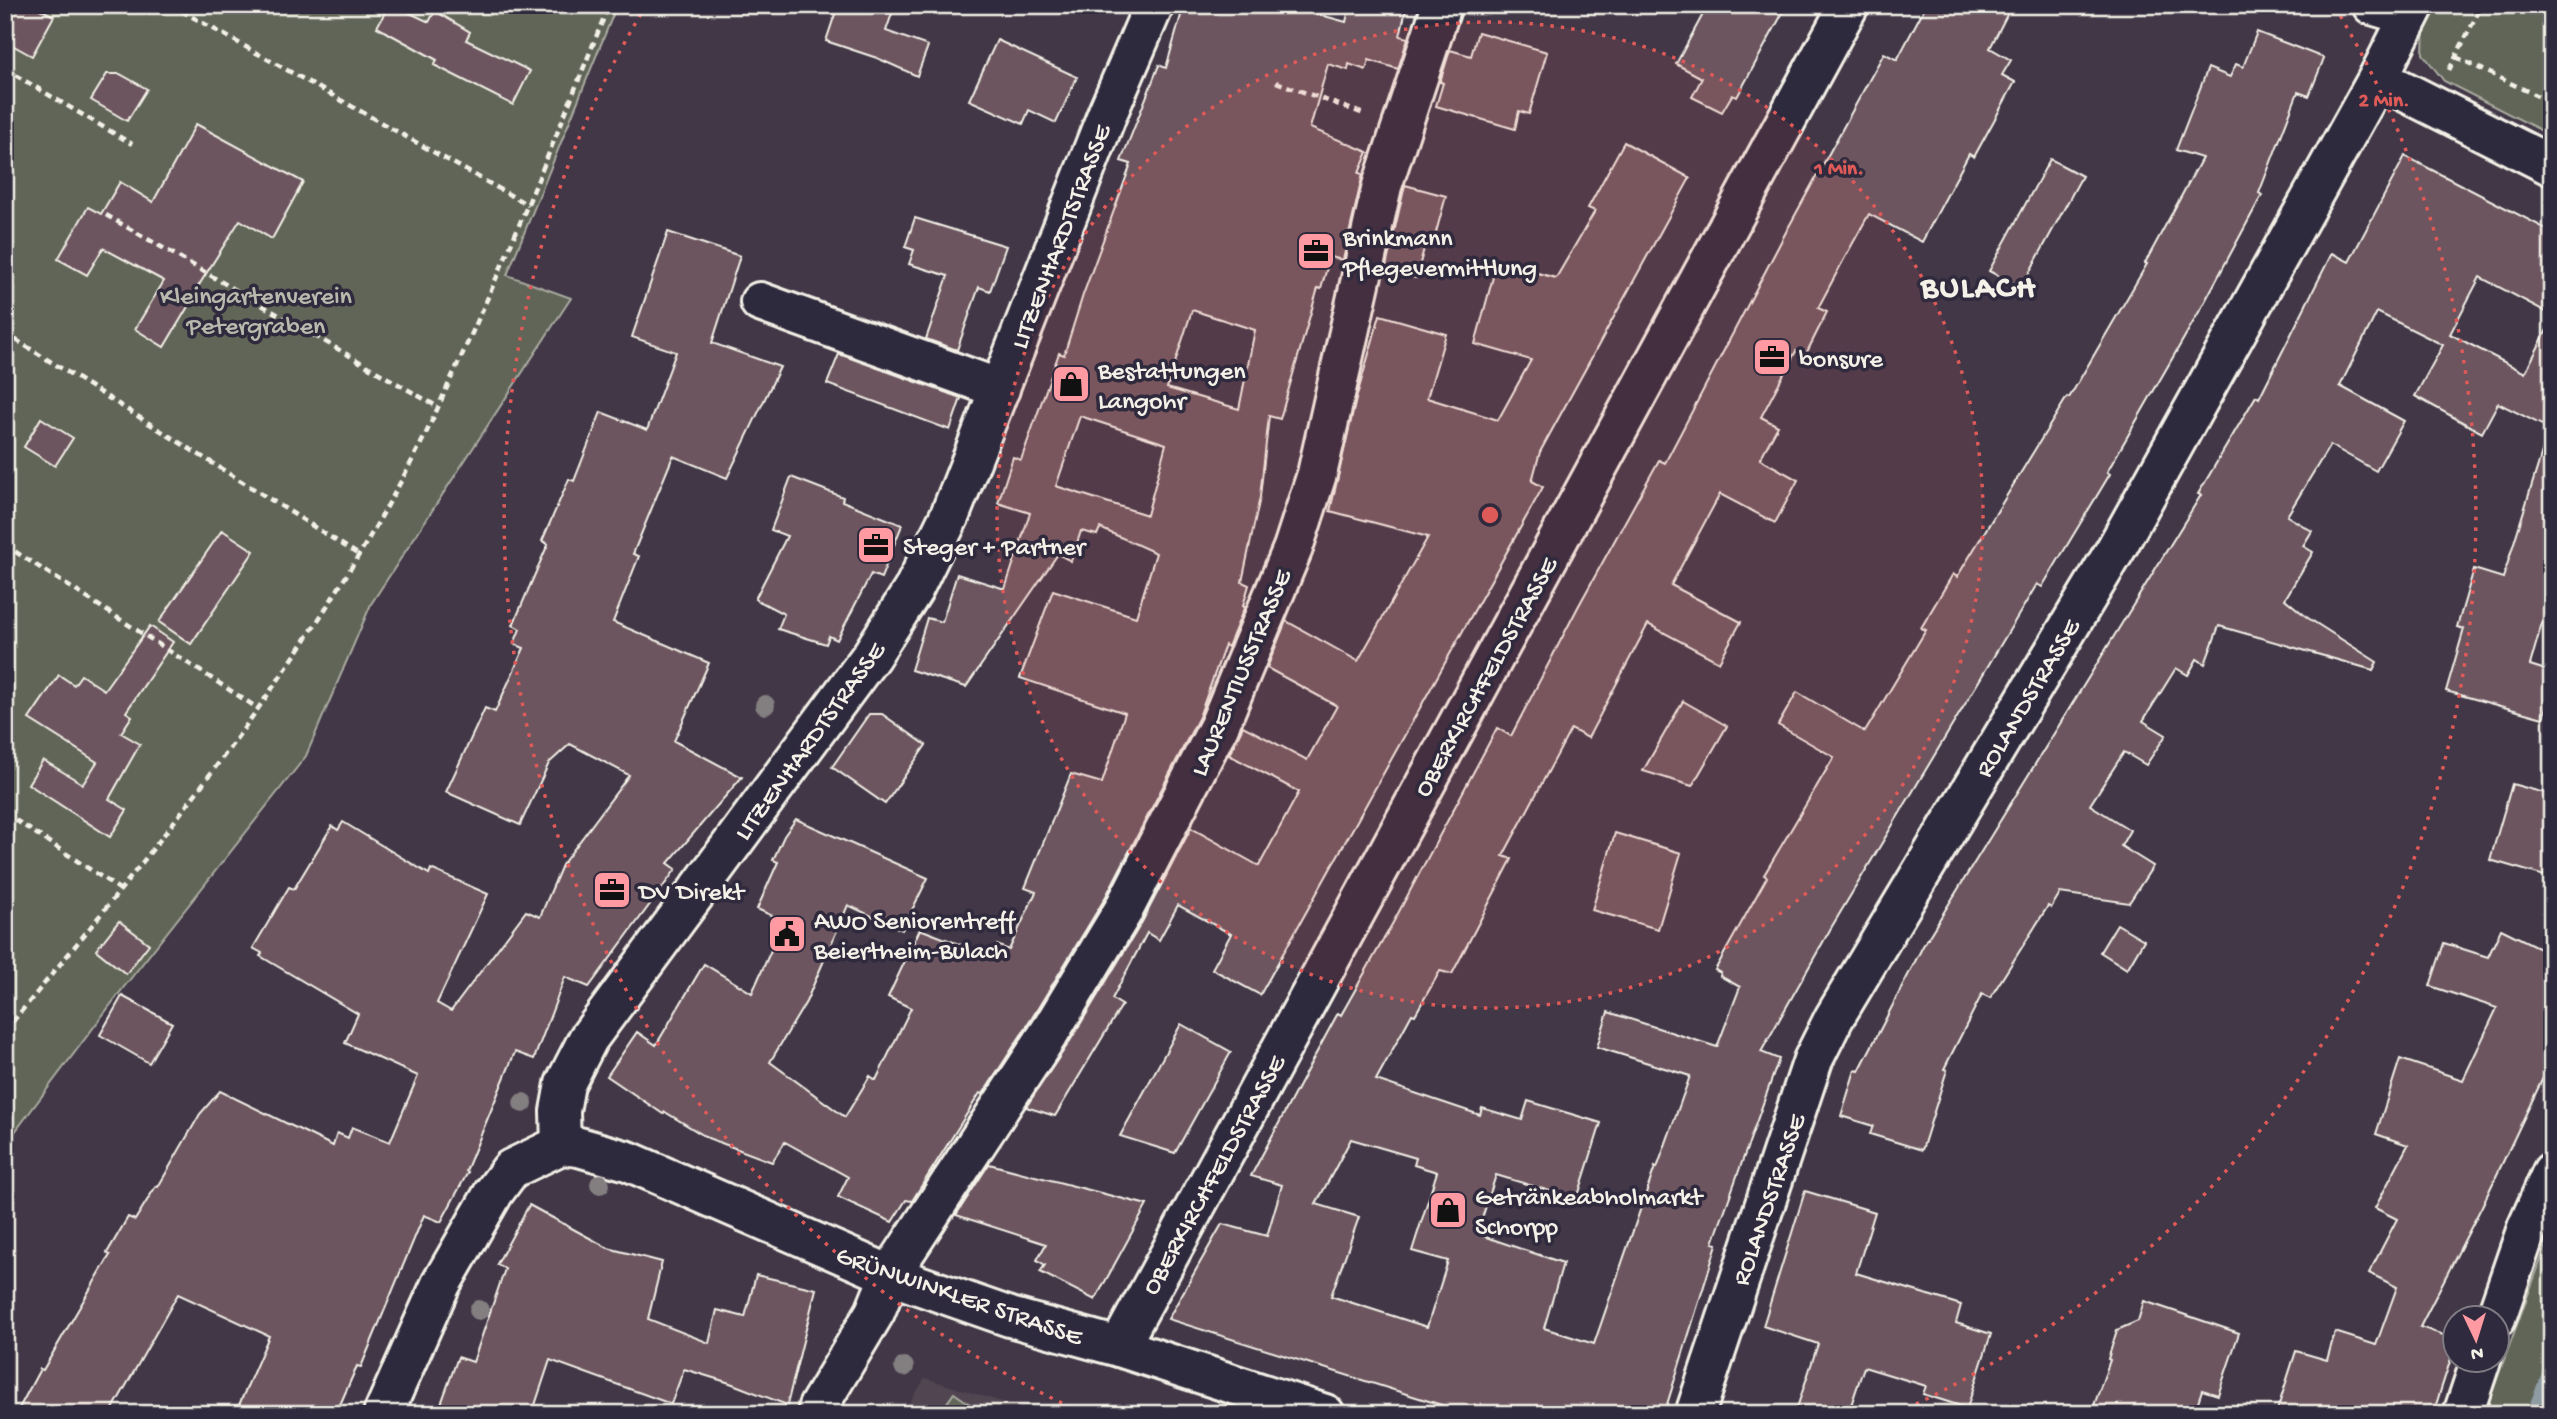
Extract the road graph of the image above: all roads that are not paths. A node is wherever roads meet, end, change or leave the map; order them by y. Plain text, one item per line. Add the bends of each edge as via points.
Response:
1 (1154, 5) edge
2 (1442, 5) edge
3 (1849, 5) edge
4 (2372, 5) edge
5 (2412, 11) edge
6 (2378, 79) junction
7 (2552, 166) edge
8 (760, 302) dead end
9 (1000, 388) junction
10 (561, 1145) junction
11 (2552, 1172) edge
12 (890, 1275) junction
13 (2501, 1304) edge
14 (1119, 1347) junction
15 (2477, 1374) edge
16 (818, 1407) dead end
17 (383, 1414) edge
18 (1325, 1414) edge
19 (1695, 1414) edge
20 (2463, 1414) edge

1 - 9 street, LITZENHARDTSTRASSE
2 - 12 street, LAURENTIUSSTRASSE via 1382,186 1317,474 1293,548 1219,726 1123,911 1051,1030
3 - 14 street, OBERKIRCHFELDSTRASSE
4 - 5 street
5 - 6 street, ROLANDSTRASSE
6 - 7 street
6 - 19 street, ROLANDSTRASSE via 2117,547 1834,1018 1813,1060
8 - 9 street
9 - 10 street, LITZENHARDTSTRASSE via 950,515 913,590 871,656 587,1039 565,1084 559,1111
10 - 12 street, GRÜNWINKLER STRASSE via 628,1161
10 - 17 street via 511,1169 494,1192 442,1284
11 - 13 street
12 - 14 street, GRÜNWINKLER STRASSE via 1010,1317
12 - 16 street, LAURENTIUSSTRASSE via 875,1311
14 - 18 street, GRÜNWINKLER STRASSE
15 - 20 street

